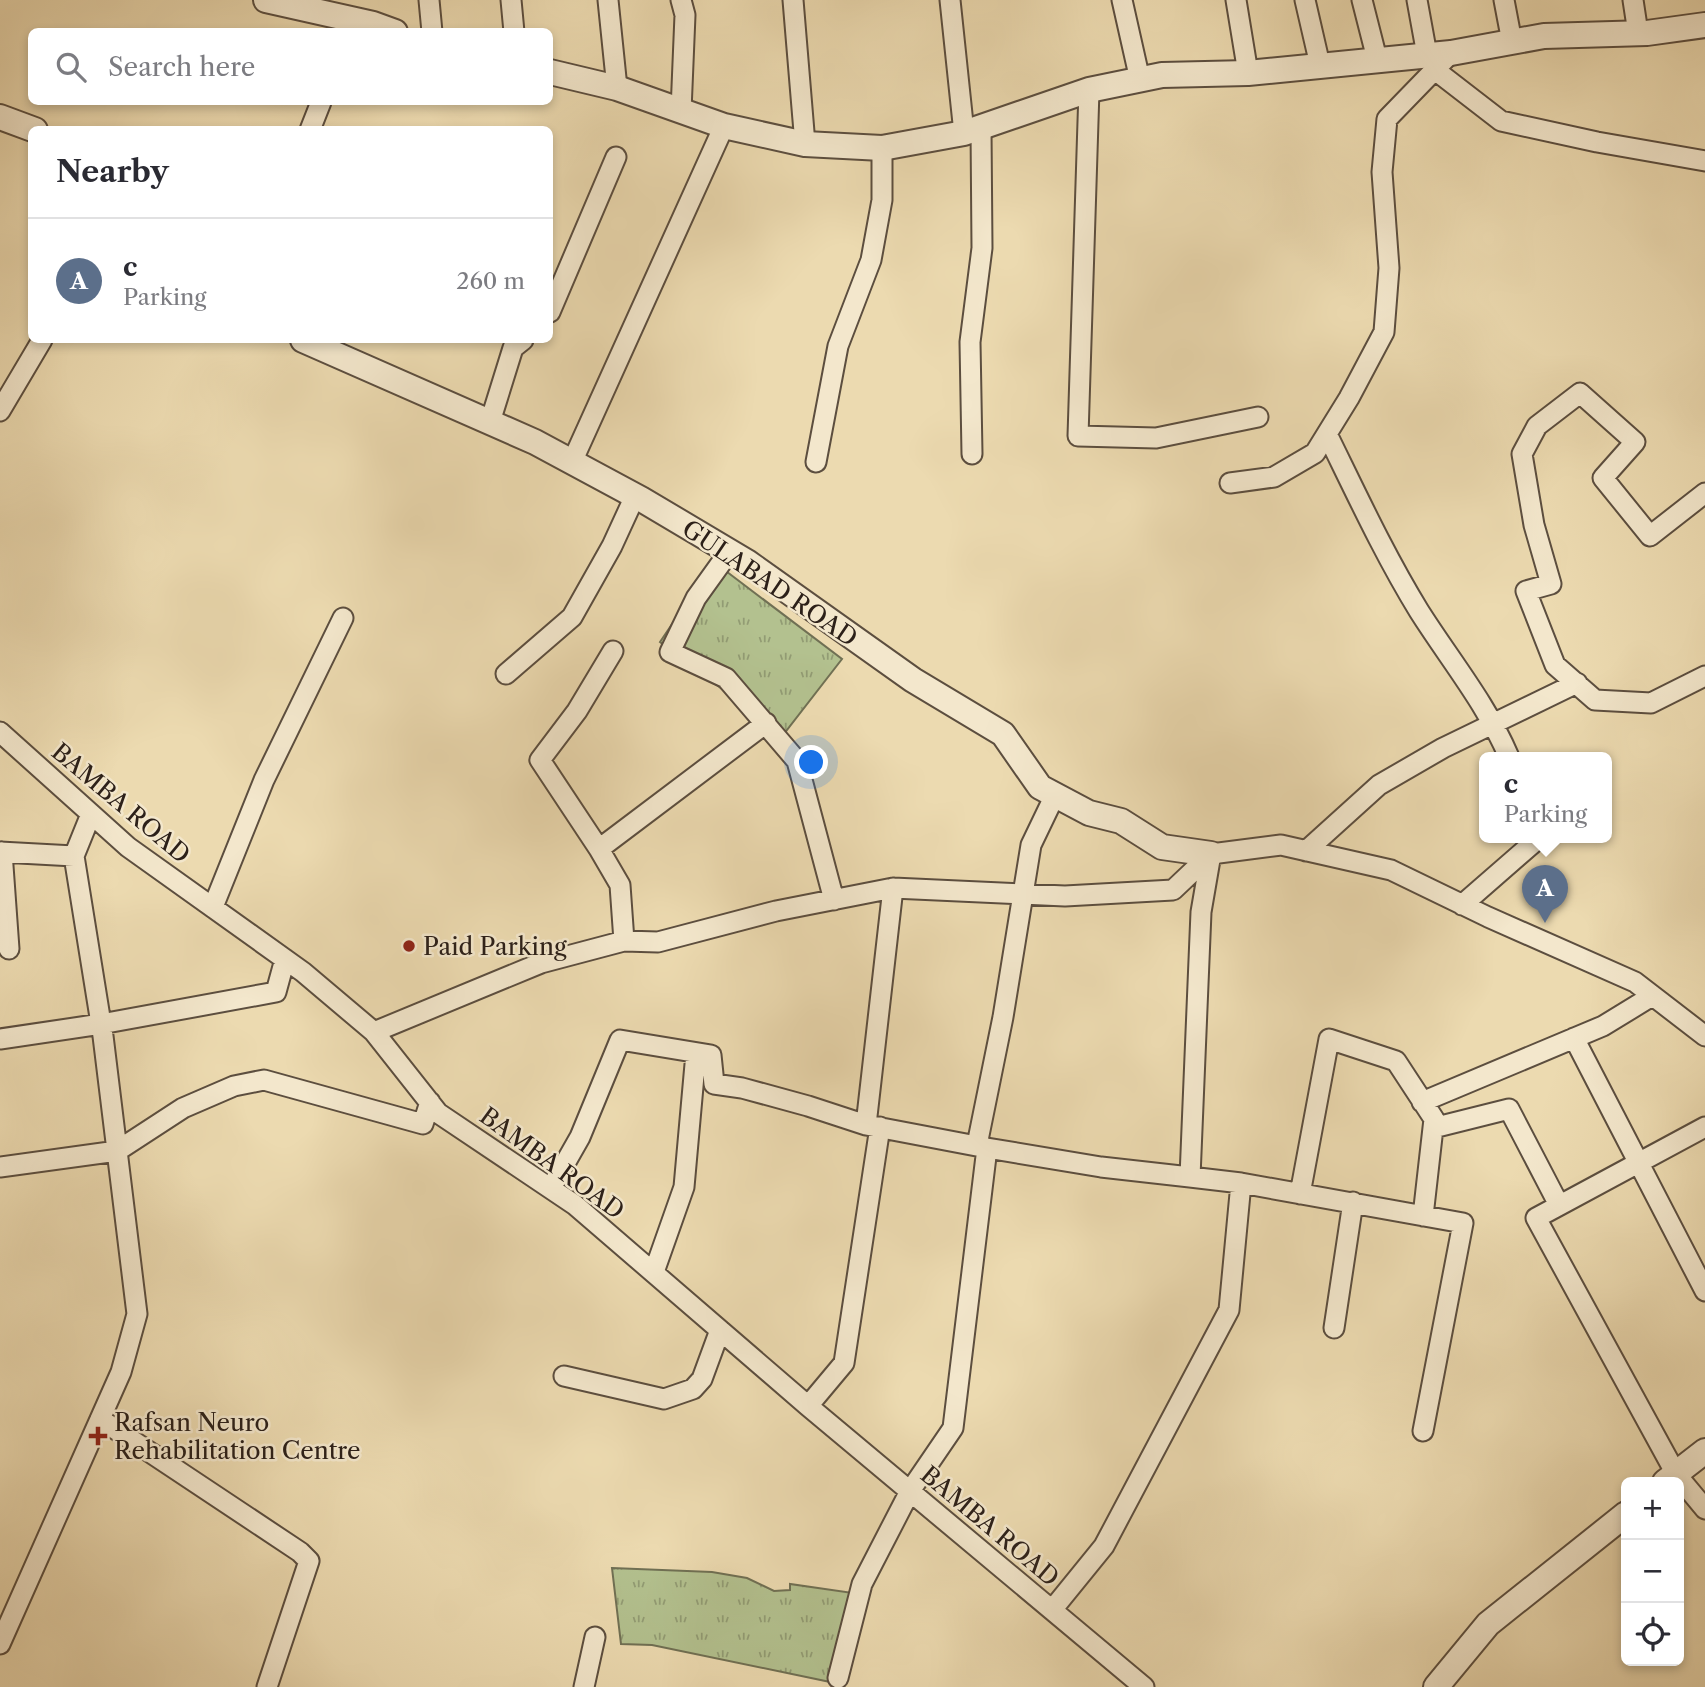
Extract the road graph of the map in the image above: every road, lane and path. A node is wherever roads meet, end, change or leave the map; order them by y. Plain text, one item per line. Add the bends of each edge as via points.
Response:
1 (266, 0) edge
2 (429, 0) edge
3 (511, 0) edge
4 (608, 0) edge
5 (681, 0) edge
6 (793, 0) edge
7 (950, 0) edge
8 (1122, 0) edge
9 (1237, 0) edge
10 (1305, 0) edge
11 (1363, 0) edge
12 (1417, 0) edge
13 (1504, 0) edge
14 (1633, 0) edge
15 (307, 4) edge
16 (1705, 25) edge
17 (351, 26) edge
18 (432, 28) edge
19 (514, 28) edge
20 (1638, 33) junction
21 (1512, 42) junction
22 (1377, 59) junction
23 (1438, 59) junction
24 (1320, 65) junction
25 (553, 73) edge
26 (1248, 73) junction
27 (1140, 80) junction
28 (617, 88) junction
29 (1089, 90) junction
30 (320, 105) edge
31 (681, 111) junction
32 (0, 117) edge
33 (312, 126) edge
34 (28, 127) edge
35 (724, 127) junction
36 (973, 131) junction
37 (804, 144) junction
38 (882, 148) junction
39 (615, 157) dead end
40 (1705, 161) edge
41 (553, 305) edge
42 (41, 343) edge
43 (310, 343) edge
44 (519, 343) edge
45 (0, 411) edge
46 (1258, 417) dead end
47 (490, 422) junction
48 (1327, 434) junction
49 (972, 454) dead end
50 (572, 462) junction
51 (816, 462) dead end
52 (1230, 483) dead end
53 (1705, 493) edge
54 (635, 496) junction
55 (729, 552) junction
56 (343, 618) dead end
57 (613, 651) dead end
58 (506, 674) dead end
59 (1705, 676) edge
60 (1577, 683) junction
61 (766, 723) junction
62 (1495, 723) junction
63 (0, 732) edge
64 (1508, 752) edge
65 (1055, 795) junction
66 (91, 814) junction
67 (1533, 843) edge
68 (599, 849) junction
69 (1306, 851) junction
70 (1, 852) edge
71 (1211, 855) junction
72 (74, 856) junction
73 (893, 888) junction
74 (1023, 895) junction
75 (834, 900) junction
76 (1462, 905) junction
77 (213, 907) junction
78 (624, 941) junction
79 (9, 949) dead end
80 (285, 959) junction
81 (1652, 996) junction
82 (101, 1024) junction
83 (374, 1032) junction
84 (1705, 1035) edge
85 (1574, 1038) junction
86 (0, 1039) edge
87 (696, 1053) junction
88 (430, 1102) junction
89 (1422, 1102) junction
90 (873, 1126) junction
91 (1705, 1127) edge
92 (1433, 1128) junction
93 (982, 1146) junction
94 (117, 1151) junction
95 (1638, 1161) junction
96 (0, 1167) edge
97 (1190, 1177) junction
98 (1241, 1183) junction
99 (551, 1188) junction
100 (1300, 1194) junction
101 (1353, 1202) junction
102 (1559, 1205) junction
103 (1423, 1216) junction
104 (654, 1272) junction
105 (1705, 1291) edge
106 (1335, 1328) dead end
107 (720, 1330) junction
108 (564, 1376) dead end
109 (808, 1405) junction
110 (100, 1419) junction
111 (1423, 1431) dead end
112 (1705, 1451) edge
113 (1670, 1477) edge
114 (1672, 1477) edge
115 (1684, 1490) edge
116 (910, 1491) junction
117 (1705, 1509) edge
118 (1621, 1518) edge
119 (1052, 1610) junction
120 (595, 1637) dead end
121 (0, 1644) edge
122 (838, 1678) dead end
123 (267, 1687) edge
124 (584, 1687) edge
125 (1144, 1687) edge
126 (1436, 1687) edge

1 - 15 street
2 - 18 street
3 - 19 street
4 - 28 street
5 - 31 street via 685,15
6 - 37 street
7 - 36 street
8 - 27 street
9 - 26 street
10 - 24 street
11 - 22 street
12 - 23 street
13 - 21 street
14 - 20 street
15 - 17 street
16 - 20 street
20 - 21 street via 1544,36
21 - 23 street
22 - 23 street
22 - 24 street
23 - 40 street via 1501,121
23 - 48 street via 1387,119 1382,172 1389,268 1384,332
24 - 26 street
25 - 28 street
26 - 27 street via 1162,75
27 - 29 street
28 - 31 street
29 - 36 street
29 - 46 street via 1078,436 1156,439
30 - 33 street
31 - 35 street
32 - 34 street
35 - 37 street
35 - 50 street
36 - 38 street
36 - 49 street via 982,248 970,342
37 - 38 street
38 - 51 street via 882,200 871,260 838,346
39 - 41 street
42 - 45 street
43 - 47 street, GULABAD ROAD
44 - 47 street via 513,348
47 - 50 street, GULABAD ROAD
48 - 52 street via 1315,453 1274,477
48 - 62 street via 1418,610
50 - 54 street, GULABAD ROAD
53 - 60 street via 1650,536 1603,478 1635,442 1580,393 1537,426 1522,453 1534,525 1551,584 1526,591 1555,665
54 - 55 street, GULABAD ROAD
54 - 58 street via 572,617
55 - 61 street via 696,598 670,652 726,678
55 - 65 street, GULABAD ROAD via 913,680 1003,734 1040,787
56 - 77 street via 264,779
57 - 68 street via 578,711 540,760
59 - 60 street via 1651,703 1595,700
60 - 62 street
61 - 68 street
61 - 75 street via 797,761
62 - 64 street
62 - 69 street via 1379,785
63 - 66 street, BAMBA ROAD
65 - 71 street, GULABAD ROAD via 1089,813 1121,821 1162,846
65 - 74 street via 1031,845
66 - 72 street
66 - 77 street, BAMBA ROAD via 128,847
67 - 76 street
68 - 78 street via 620,885
69 - 71 street via 1281,845
69 - 76 street via 1391,870
70 - 72 street
70 - 79 street
71 - 74 street via 1173,890
71 - 97 street via 1201,912
72 - 82 street
73 - 74 street
73 - 75 street
73 - 90 street
74 - 93 street
75 - 78 street via 658,942
76 - 81 street via 1635,982
77 - 80 street, BAMBA ROAD
78 - 83 street via 541,963
80 - 82 street via 275,992
80 - 83 street, BAMBA ROAD
81 - 84 street
81 - 85 street
82 - 86 street
82 - 94 street
83 - 88 street, BAMBA ROAD
85 - 89 street
85 - 95 street
87 - 90 street via 710,1055 714,1084 808,1105
87 - 99 street via 620,1040 580,1137
87 - 104 street via 684,1187
88 - 94 street via 423,1124 264,1080 234,1086 183,1108
88 - 99 street, BAMBA ROAD via 438,1113
89 - 92 street via 1434,1119
89 - 100 street via 1395,1061 1329,1039
90 - 93 street
90 - 109 street via 844,1363
91 - 95 street
92 - 102 street via 1509,1109
92 - 103 street
93 - 97 street
93 - 116 street via 953,1428
94 - 96 street
94 - 110 street via 137,1314 121,1372
95 - 102 street
95 - 105 street
97 - 98 street
98 - 100 street
98 - 119 street via 1229,1310 1104,1546
99 - 104 street, BAMBA ROAD
100 - 101 street
101 - 103 street
101 - 106 street
102 - 113 street via 1536,1218
103 - 111 street via 1463,1223
104 - 107 street, BAMBA ROAD
107 - 108 street via 702,1379 693,1389 664,1399
107 - 109 street, BAMBA ROAD
109 - 116 street, BAMBA ROAD
110 - 121 street
110 - 123 street via 309,1561
112 - 114 street
115 - 117 street
116 - 119 street, BAMBA ROAD
116 - 122 street via 862,1584
118 - 126 street via 1488,1624
119 - 125 street, BAMBA ROAD
120 - 124 street

